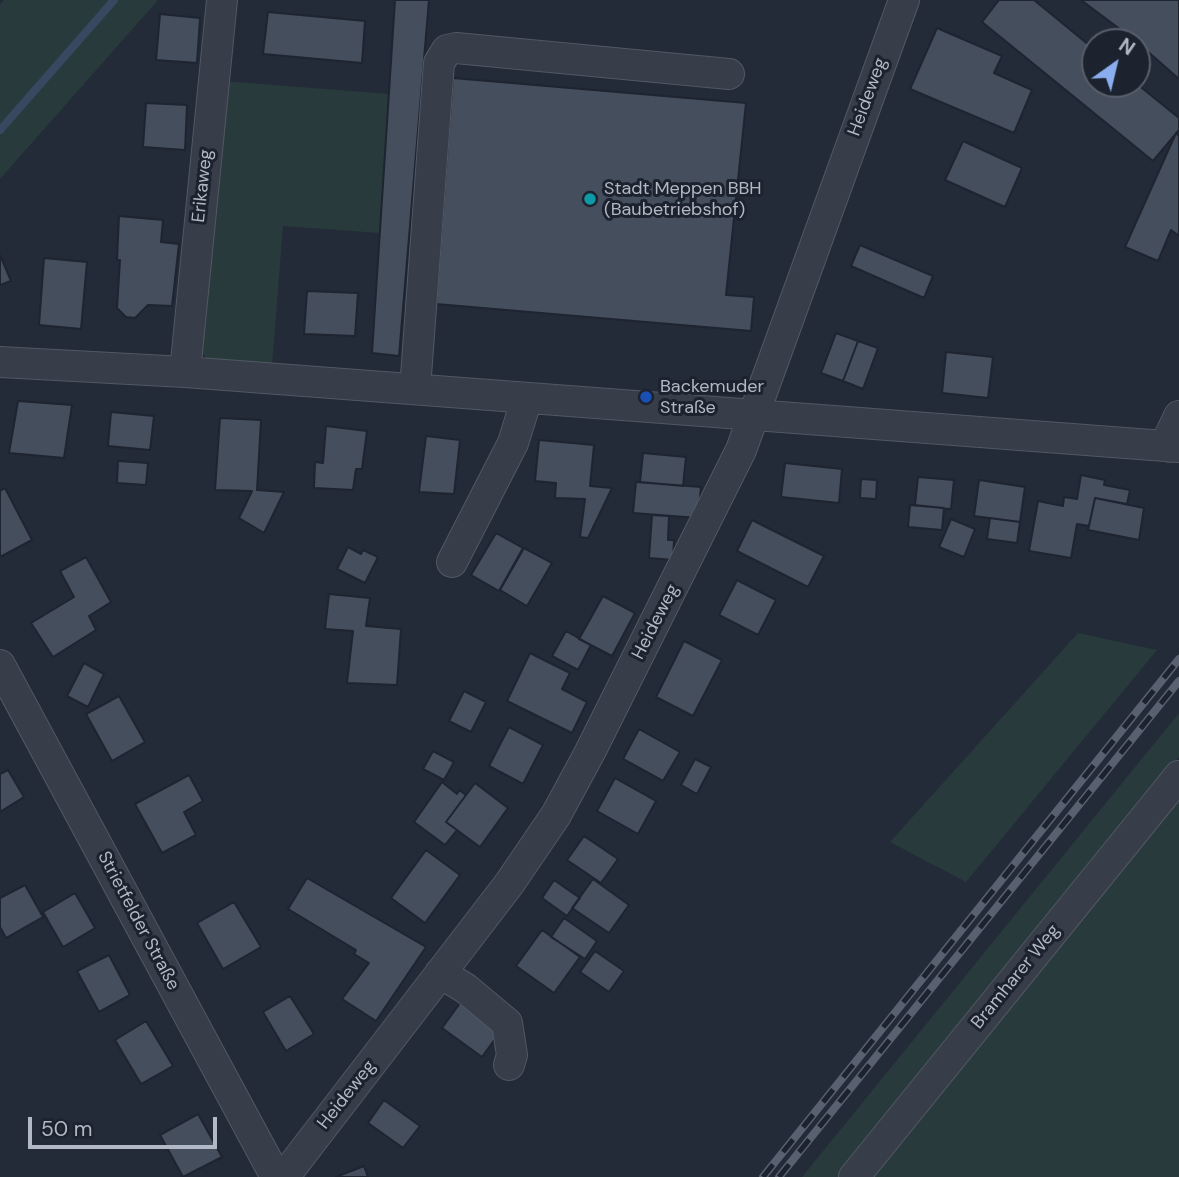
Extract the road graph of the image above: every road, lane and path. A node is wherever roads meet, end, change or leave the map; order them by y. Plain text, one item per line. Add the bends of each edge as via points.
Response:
1 (222, 0) edge
2 (904, 0) edge
3 (729, 74) dead end
4 (0, 362) edge
5 (184, 372) junction
6 (415, 389) junction
7 (527, 398) junction
8 (754, 414) junction
9 (1179, 416) edge
10 (1174, 447) edge
11 (452, 562) dead end
12 (0, 665) edge
13 (1179, 776) edge
14 (440, 973) junction
15 (509, 1065) dead end
16 (276, 1177) edge
17 (284, 1177) edge
18 (854, 1177) edge

1 - 5 street, Erikaweg
2 - 8 street, Heideweg
3 - 6 street via 447,50 439,63
4 - 5 street
5 - 6 street
6 - 7 street
7 - 8 street
7 - 11 street via 513,443
8 - 10 street
8 - 14 street, Heideweg via 735,463 556,815
9 - 10 street via 1170,435
12 - 16 street, Strietfelder Straße
13 - 18 street, Bramharer Weg
14 - 15 street via 507,1023
14 - 17 street, Heideweg

